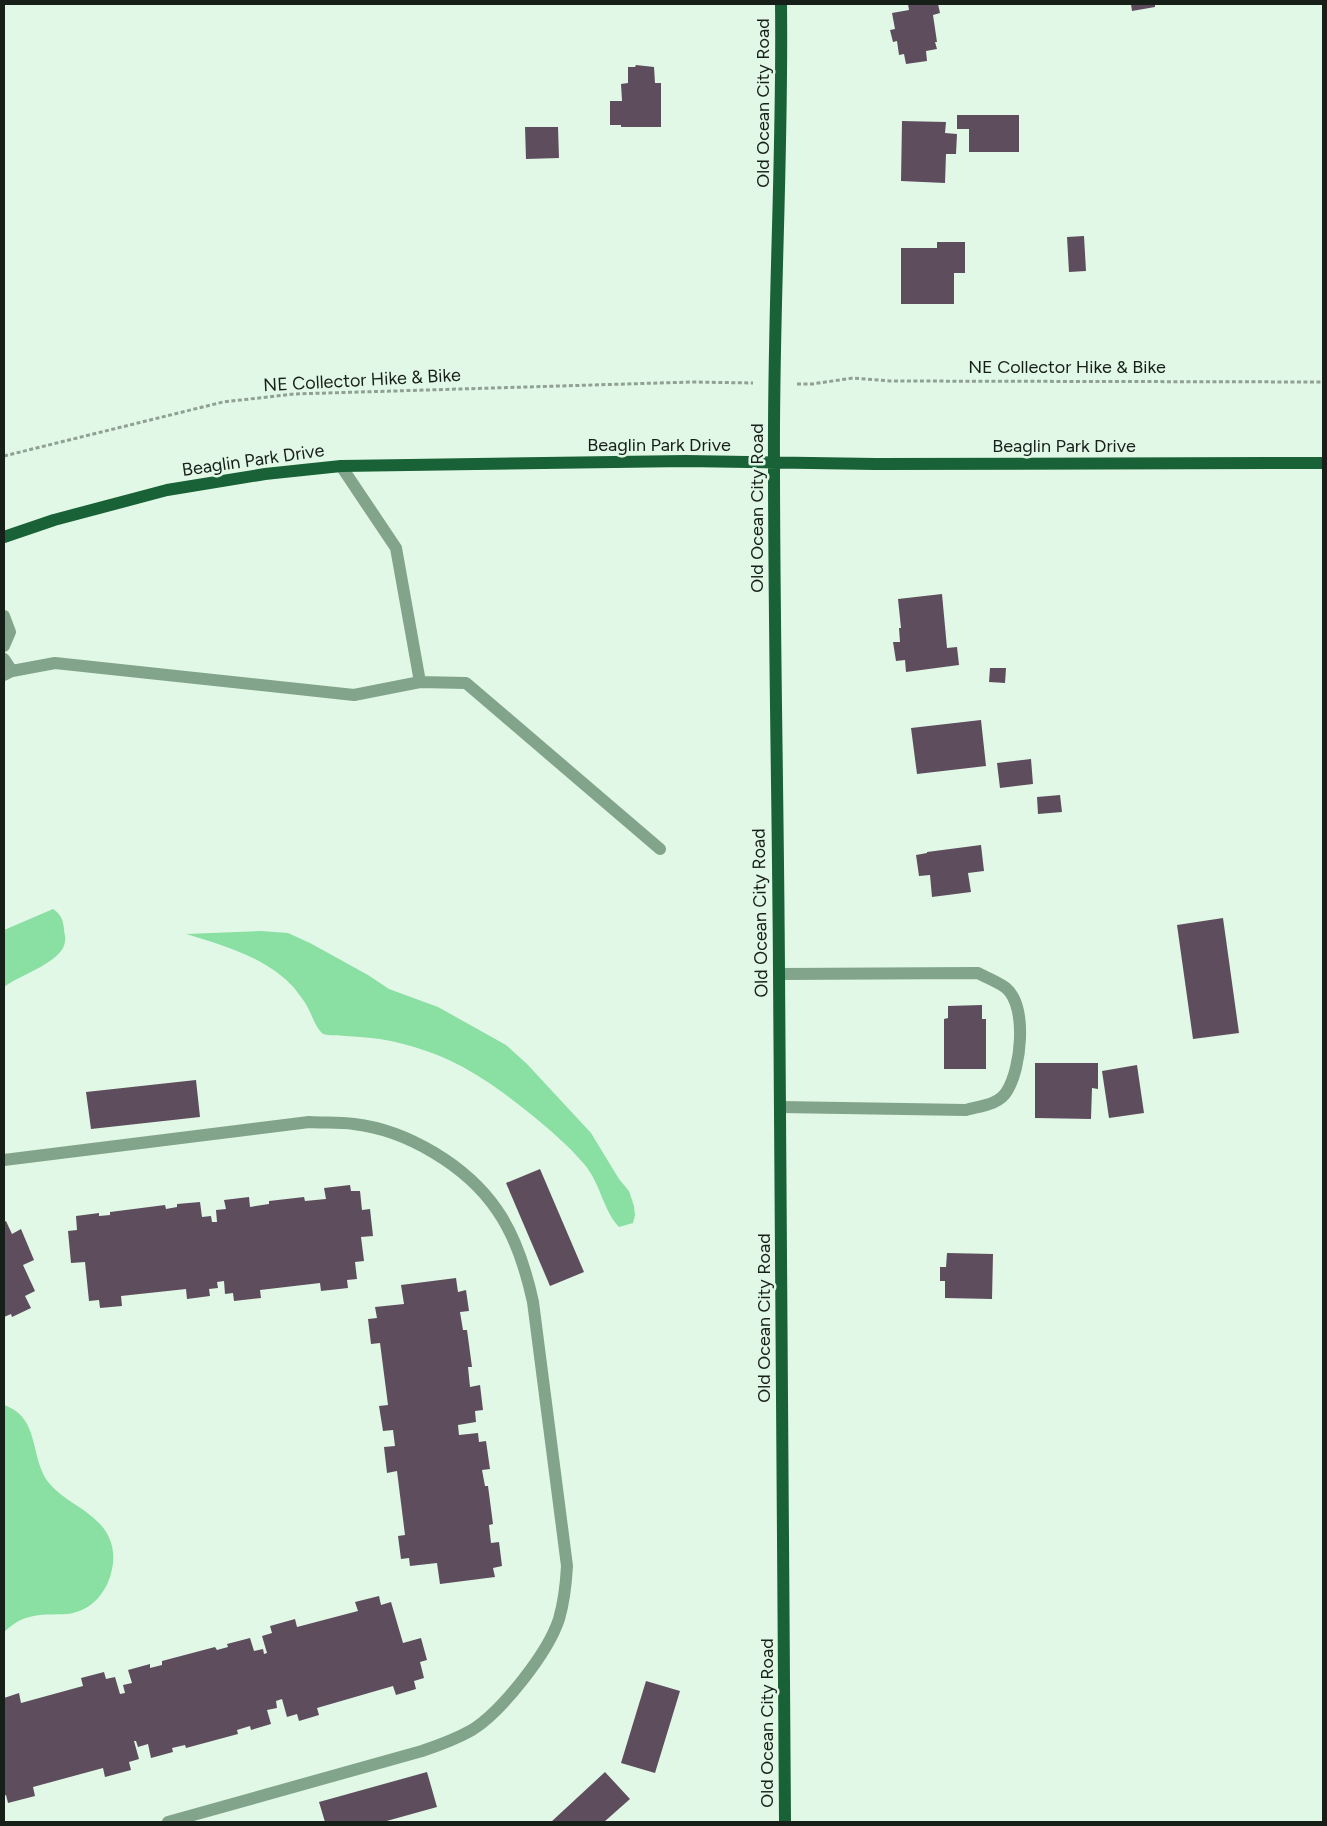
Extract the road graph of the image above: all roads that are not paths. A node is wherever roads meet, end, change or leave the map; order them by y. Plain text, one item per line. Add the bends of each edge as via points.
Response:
1 (781, 4) edge
2 (774, 462) junction
3 (1323, 463) edge
4 (341, 466) junction
5 (4, 537) edge
6 (4, 616) edge
7 (4, 646) edge
8 (4, 659) edge
9 (8, 673) edge
10 (420, 682) junction
11 (660, 849) dead end
12 (779, 974) junction
13 (780, 1107) junction
14 (4, 1160) edge
15 (168, 1822) edge
16 (785, 1822) edge

1 - 2 main road, Old Ocean City Road
2 - 3 main road, Beaglin Park Drive
2 - 4 main road, Beaglin Park Drive
2 - 12 main road, Old Ocean City Road
4 - 5 main road, Beaglin Park Drive via 167,490
4 - 10 lane via 396,548
6 - 7 lane via 10,632
8 - 9 lane
9 - 10 lane via 55,663 354,695
10 - 11 lane via 466,684
12 - 13 main road, Old Ocean City Road
12 - 13 lane via 978,973 1006,988 1018,1006 1020,1056 1007,1092 995,1103 966,1110
13 - 16 main road, Old Ocean City Road
14 - 15 lane via 309,1122 355,1124 378,1129 402,1137 446,1160 483,1192 509,1230 528,1278 567,1566 558,1621 530,1671 494,1713 447,1743

